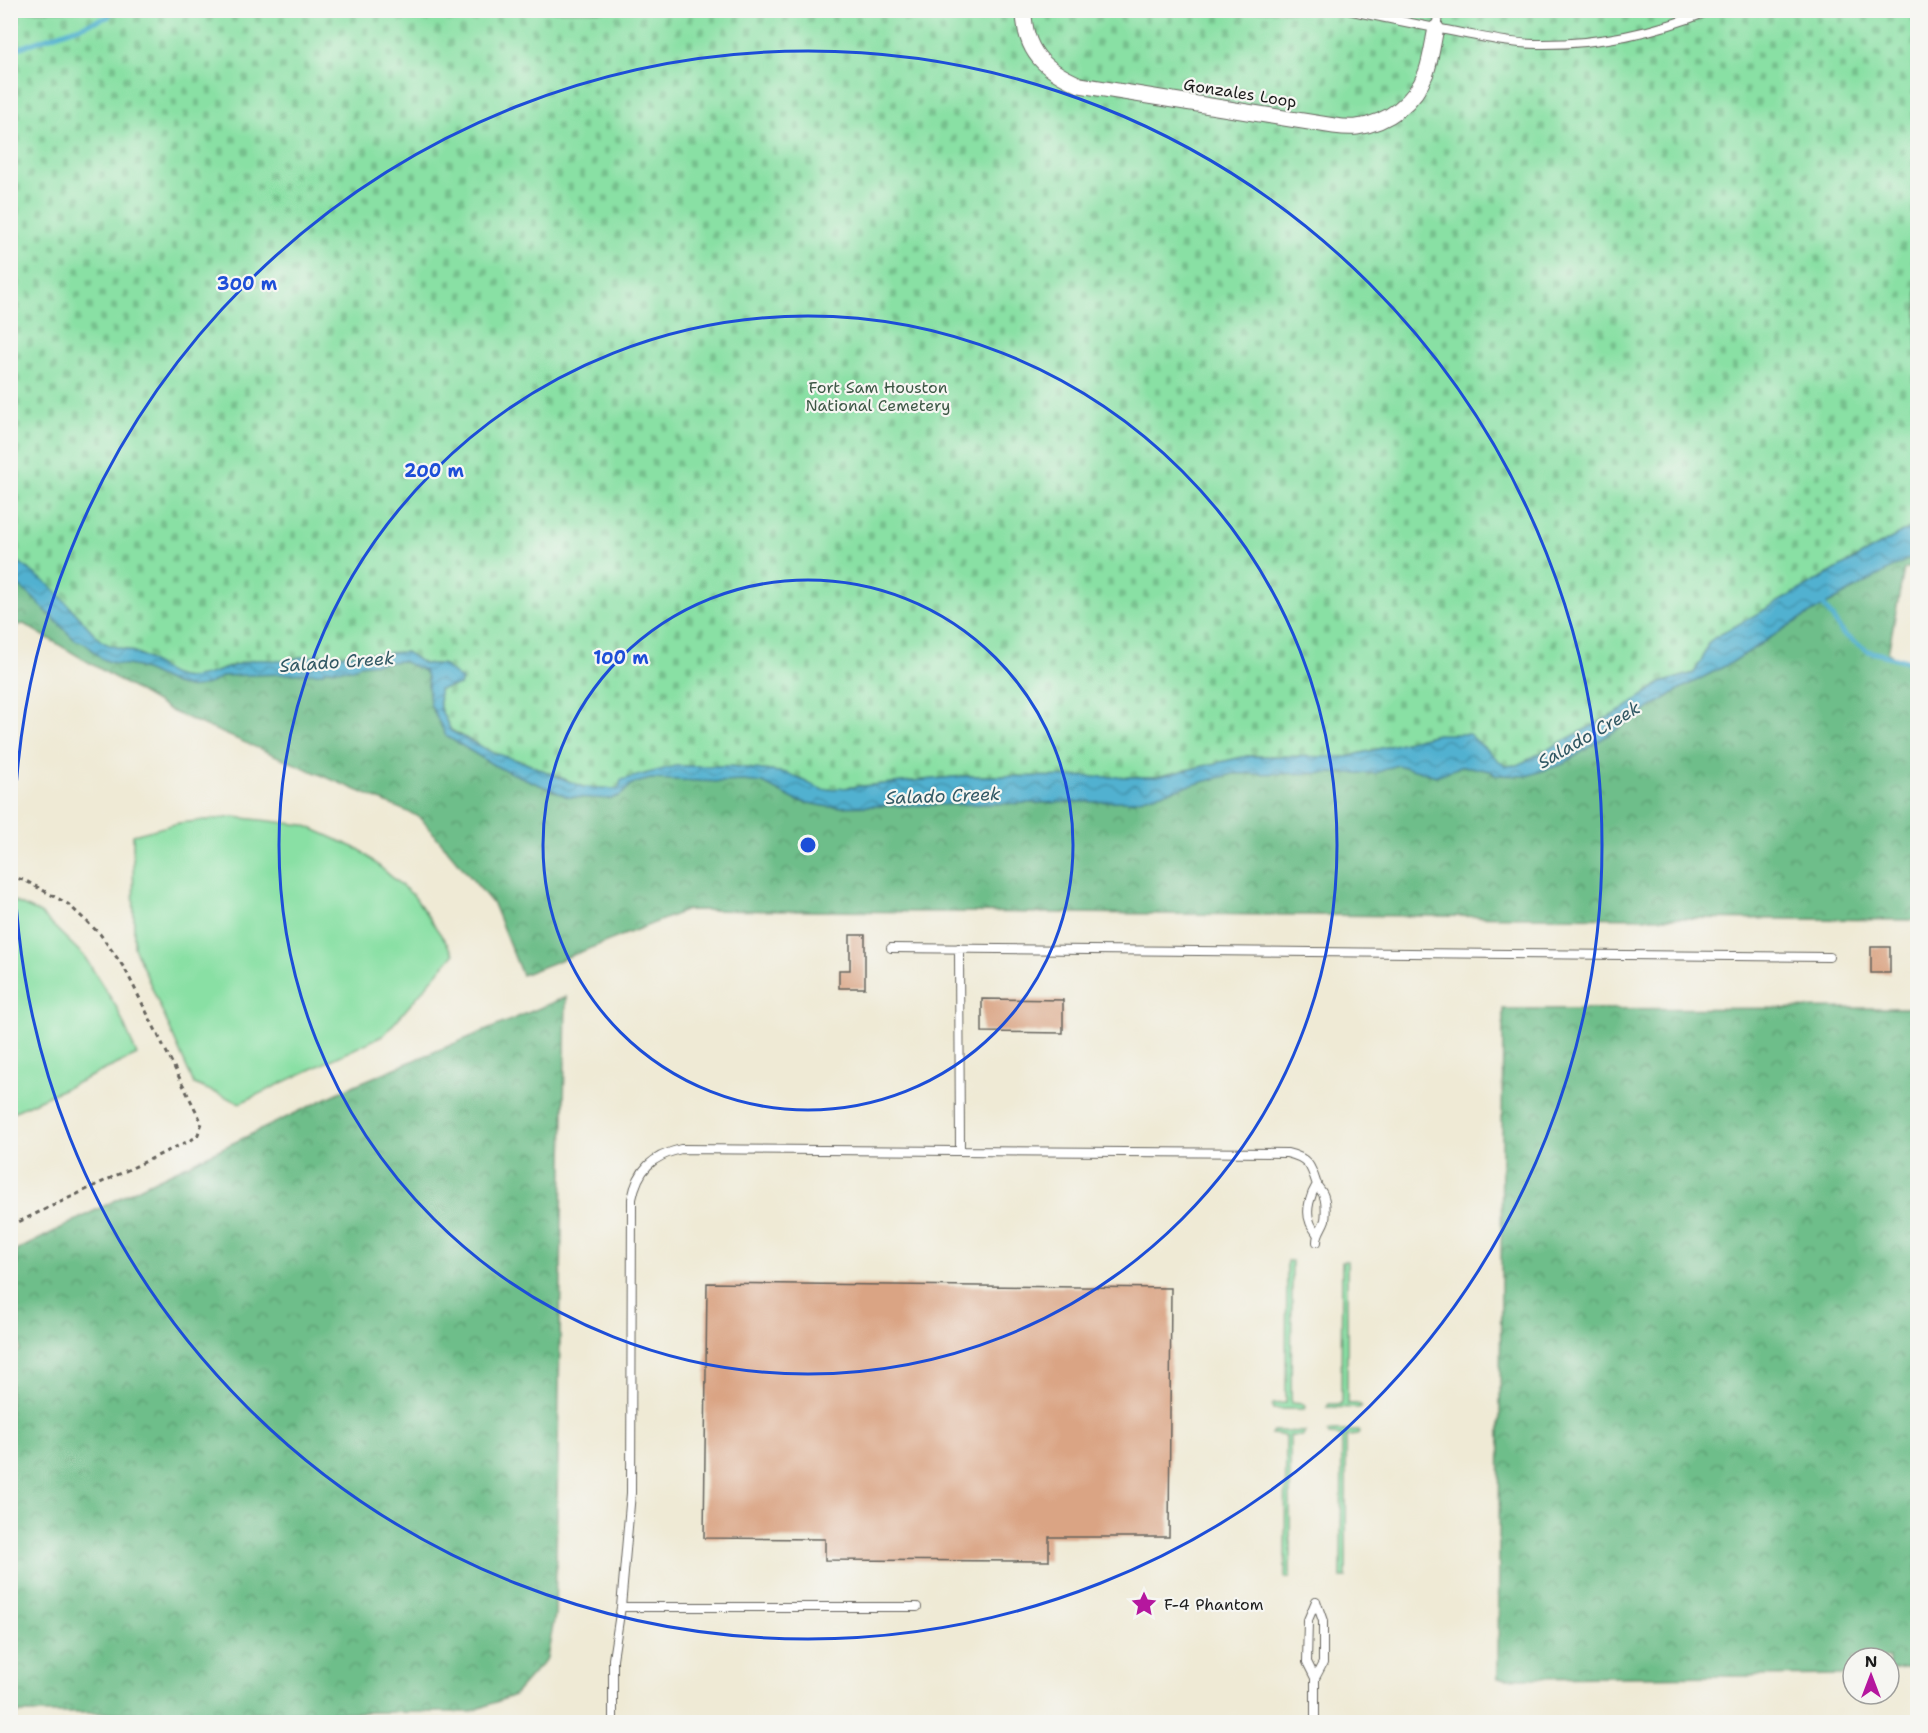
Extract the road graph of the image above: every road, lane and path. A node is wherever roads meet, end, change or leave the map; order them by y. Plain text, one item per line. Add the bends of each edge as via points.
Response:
1 (1024, 10) edge
2 (1348, 10) edge
3 (1439, 10) edge
4 (1712, 10) edge
5 (1436, 28) junction
6 (10, 876) edge
7 (891, 948) dead end
8 (959, 948) junction
9 (1829, 957) dead end
10 (960, 1150) junction
11 (1317, 1184) junction
12 (10, 1226) edge
13 (621, 1607) junction
14 (917, 1607) dead end
15 (1315, 1678) junction
16 (613, 1722) edge
17 (1315, 1722) edge

1 - 5 street, Gonzales Loop via 1030,45 1041,62 1080,85 1356,127 1380,121 1400,110 1417,92
2 - 5 lane
3 - 5 lane
4 - 5 lane via 1682,22 1586,43 1536,44
6 - 12 path via 68,904 100,934 125,969 202,1123 197,1137
7 - 8 lane
8 - 9 lane
8 - 10 lane
10 - 11 lane via 1287,1153 1308,1164
10 - 13 lane via 681,1149 665,1153 642,1172 632,1199 631,1493
11 - 11 lane via 1325,1210 1317,1238 1309,1221 1310,1200
13 - 14 lane
13 - 16 lane via 613,1659
15 - 15 lane via 1323,1664 1323,1621 1316,1601 1308,1620 1307,1662
15 - 17 lane

